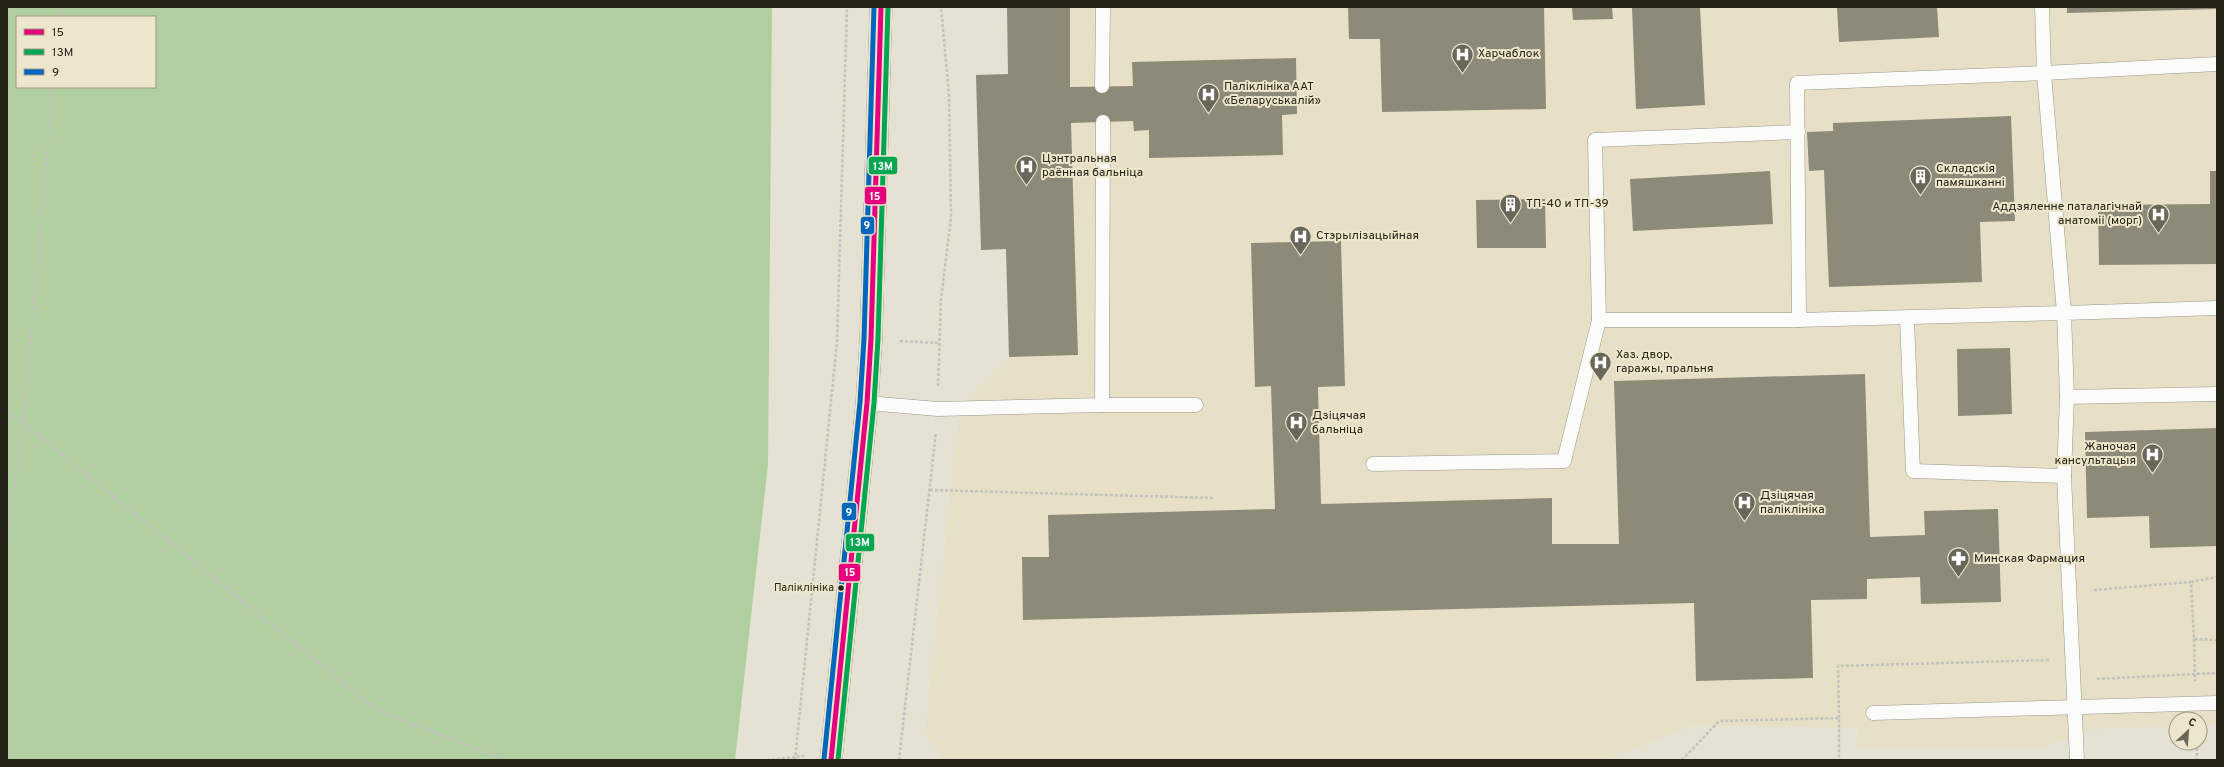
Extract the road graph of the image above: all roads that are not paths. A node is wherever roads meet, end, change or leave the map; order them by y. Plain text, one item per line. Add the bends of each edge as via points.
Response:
1 (881, 7) edge
2 (1103, 7) edge
3 (2042, 7) edge
4 (2217, 64) edge
5 (2044, 73) junction
6 (1102, 86) dead end
7 (1103, 122) dead end
8 (1798, 132) junction
9 (2217, 308) edge
10 (2064, 313) junction
11 (1907, 318) junction
12 (1599, 320) junction
13 (1799, 320) junction
14 (2217, 394) edge
15 (2067, 397) junction
16 (867, 403) junction
17 (1102, 405) junction
18 (1196, 405) dead end
19 (1373, 464) dead end
20 (2064, 476) junction
21 (2217, 703) edge
22 (2075, 708) junction
23 (1873, 713) dead end
24 (831, 760) edge
25 (2077, 760) edge

1 - 16 main road
2 - 6 lane
3 - 5 lane
4 - 5 lane
5 - 8 lane via 1797,83
5 - 10 lane
7 - 17 lane
8 - 12 lane via 1595,140
8 - 13 lane
9 - 10 lane
10 - 11 lane
10 - 15 lane
11 - 13 lane
11 - 20 lane via 1913,472
12 - 13 lane
12 - 19 lane via 1564,461
14 - 15 lane
15 - 20 lane
16 - 17 lane via 938,409
16 - 24 main road
17 - 18 lane
20 - 22 lane
21 - 22 lane
22 - 23 lane
22 - 25 lane

